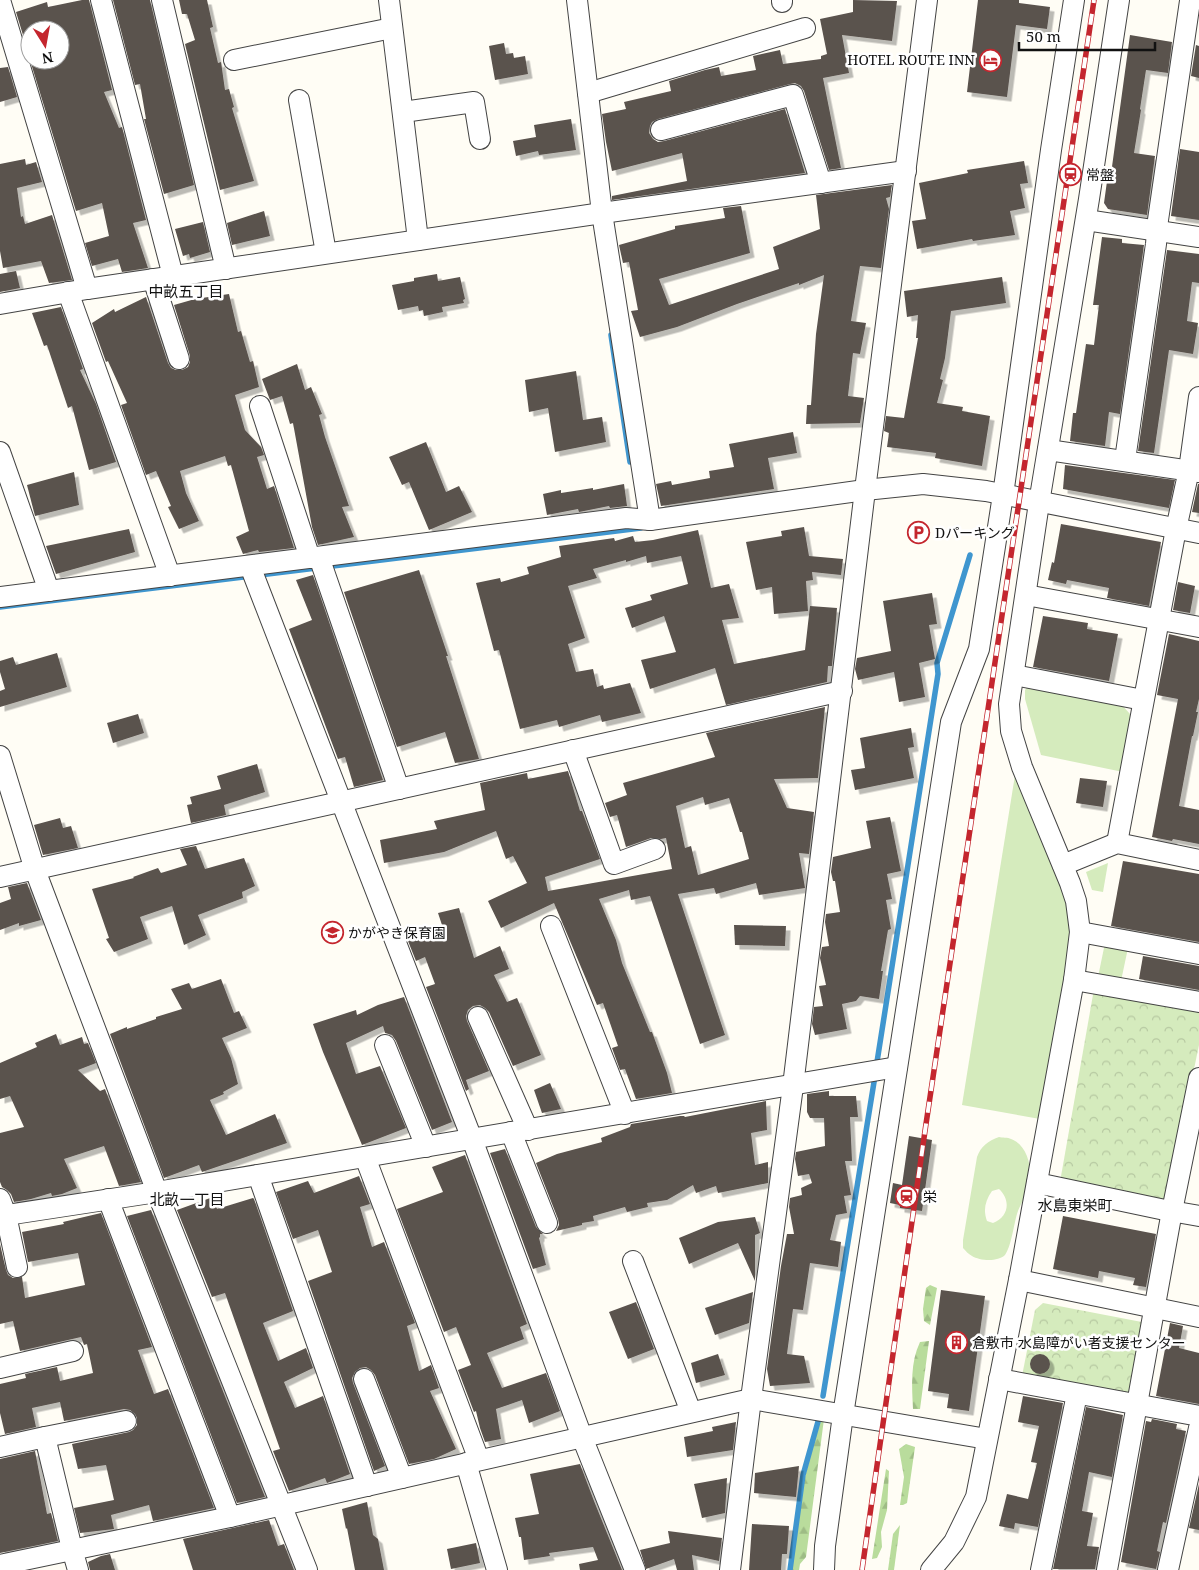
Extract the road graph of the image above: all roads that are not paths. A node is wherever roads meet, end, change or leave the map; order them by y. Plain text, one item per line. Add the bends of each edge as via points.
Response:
1 (0, 0) edge
2 (101, 0) edge
3 (162, 0) edge
4 (389, 0) edge
5 (577, 0) edge
6 (927, 0) edge
7 (1074, 0) edge
8 (1119, 0) edge
9 (1191, 1) edge
10 (392, 28) junction
11 (805, 28) dead end
12 (234, 60) dead end
13 (588, 93) junction
14 (299, 100) dead end
15 (403, 112) junction
16 (661, 130) dead end
17 (480, 139) dead end
18 (906, 171) junction
19 (821, 183) junction
20 (602, 212) junction
21 (1086, 220) junction
22 (1157, 231) junction
23 (1199, 237) edge
24 (418, 240) junction
25 (326, 253) junction
26 (226, 269) junction
27 (174, 276) junction
28 (153, 279) junction
29 (78, 291) junction
30 (0, 304) edge
31 (179, 358) dead end
32 (1199, 397) edge
33 (260, 406) dead end
34 (1048, 450) junction
35 (0, 452) edge
36 (1125, 460) junction
37 (1194, 471) edge
38 (865, 490) junction
39 (1003, 495) junction
40 (1039, 502) junction
41 (650, 520) junction
42 (1176, 529) junction
43 (1199, 533) edge
44 (315, 558) junction
45 (250, 566) junction
46 (170, 576) junction
47 (50, 591) junction
48 (1026, 595) junction
49 (0, 598) edge
50 (1158, 620) junction
51 (1199, 627) edge
52 (1014, 675) junction
53 (842, 691) junction
54 (1143, 700) junction
55 (573, 750) junction
56 (0, 756) edge
57 (399, 789) junction
58 (341, 802) junction
59 (1116, 843) junction
60 (655, 849) dead end
61 (1199, 860) edge
62 (1063, 865) junction
63 (35, 870) junction
64 (0, 878) edge
65 (551, 926) dead end
66 (1080, 932) junction
67 (1199, 954) edge
68 (1074, 980) junction
69 (1199, 1002) edge
70 (478, 1018) dead end
71 (385, 1044) dead end
72 (897, 1067) junction
73 (1199, 1078) edge
74 (793, 1086) junction
75 (625, 1114) junction
76 (520, 1131) junction
77 (472, 1139) junction
78 (426, 1147) junction
79 (366, 1157) junction
80 (258, 1175) junction
81 (1037, 1183) junction
82 (157, 1192) junction
83 (108, 1199) junction
84 (2, 1210) edge
85 (1172, 1211) junction
86 (1199, 1216) edge
87 (547, 1223) dead end
88 (633, 1261) dead end
89 (17, 1267) dead end
90 (1019, 1280) junction
91 (1155, 1308) junction
92 (1199, 1317) edge
93 (73, 1351) dead end
94 (0, 1368) edge
95 (364, 1379) dead end
96 (999, 1379) junction
97 (1077, 1394) junction
98 (751, 1399) junction
99 (1137, 1404) junction
100 (691, 1412) junction
101 (843, 1415) junction
102 (1199, 1416) edge
103 (126, 1421) dead end
104 (1199, 1428) edge
105 (45, 1437) junction
106 (582, 1437) junction
107 (987, 1439) junction
108 (0, 1447) edge
109 (472, 1462) junction
110 (402, 1478) junction
111 (367, 1486) junction
112 (282, 1505) junction
113 (230, 1517) junction
114 (72, 1549) junction
115 (0, 1565) edge
116 (1110, 1569) edge
117 (78, 1570) edge
118 (307, 1570) edge
119 (497, 1570) edge
120 (635, 1570) edge
121 (730, 1570) edge
122 (824, 1570) edge
123 (932, 1570) edge
124 (1041, 1570) edge
125 (1168, 1570) edge

1 - 29 street
2 - 27 street
3 - 26 street
4 - 10 street
5 - 13 street
6 - 18 street
7 - 39 street
8 - 21 street
9 - 22 street
10 - 12 street
10 - 15 street
11 - 13 street
13 - 20 street
14 - 25 street
15 - 17 street via 474,102
15 - 24 street
16 - 19 street via 793,95
18 - 19 street
18 - 38 street
19 - 20 street
20 - 24 street
20 - 41 street
21 - 22 street
21 - 34 street
22 - 23 street
22 - 36 street
24 - 25 street
25 - 26 street
26 - 27 street
27 - 28 street
28 - 29 street
28 - 31 street
29 - 30 street
29 - 46 street
32 - 37 street
33 - 44 street
34 - 36 street
34 - 40 street
35 - 47 street
36 - 37 street
37 - 42 street
38 - 39 street via 923,484
38 - 41 street
38 - 53 street
39 - 40 street
39 - 72 street via 979,649 951,722
40 - 42 street
40 - 48 street
41 - 44 street via 626,518
42 - 43 street
42 - 50 street
44 - 45 street
44 - 57 street
45 - 46 street
45 - 58 street
46 - 47 street
47 - 49 street
48 - 50 street
48 - 52 street
50 - 51 street
50 - 54 street
52 - 54 street
52 - 62 street via 1011,731 1022,767
53 - 55 street
53 - 74 street
54 - 59 street
55 - 57 street
55 - 60 street via 614,864
56 - 63 street
57 - 58 street
58 - 63 street
58 - 77 street
59 - 61 street
59 - 62 street
62 - 66 street via 1076,901
63 - 64 street
63 - 82 street
65 - 75 street
66 - 67 street
66 - 68 street
68 - 69 street
68 - 81 street
70 - 76 street
71 - 78 street
72 - 74 street
72 - 101 street
73 - 85 street
74 - 75 street
74 - 98 street
75 - 76 street
76 - 77 street
76 - 87 street
77 - 78 street
77 - 106 street
78 - 79 street
79 - 80 street
79 - 109 street
80 - 82 street
80 - 111 street
81 - 85 street
81 - 90 street
82 - 83 street
82 - 112 street
83 - 84 street
83 - 113 street
84 - 89 street
85 - 86 street
85 - 91 street
88 - 100 street
90 - 91 street
90 - 96 street
91 - 92 street
91 - 99 street
93 - 94 street
95 - 110 street
96 - 97 street
96 - 107 street
97 - 99 street
97 - 124 street
98 - 100 street
98 - 101 street
98 - 121 street
99 - 102 street
99 - 116 street
100 - 106 street
101 - 107 street
101 - 122 street
103 - 105 street
104 - 125 street
105 - 108 street
105 - 114 street
106 - 109 street
106 - 120 street
107 - 123 street via 976,1497 954,1542
109 - 110 street
109 - 119 street
110 - 111 street
111 - 112 street
112 - 113 street
112 - 118 street
113 - 114 street
114 - 115 street
114 - 117 street

